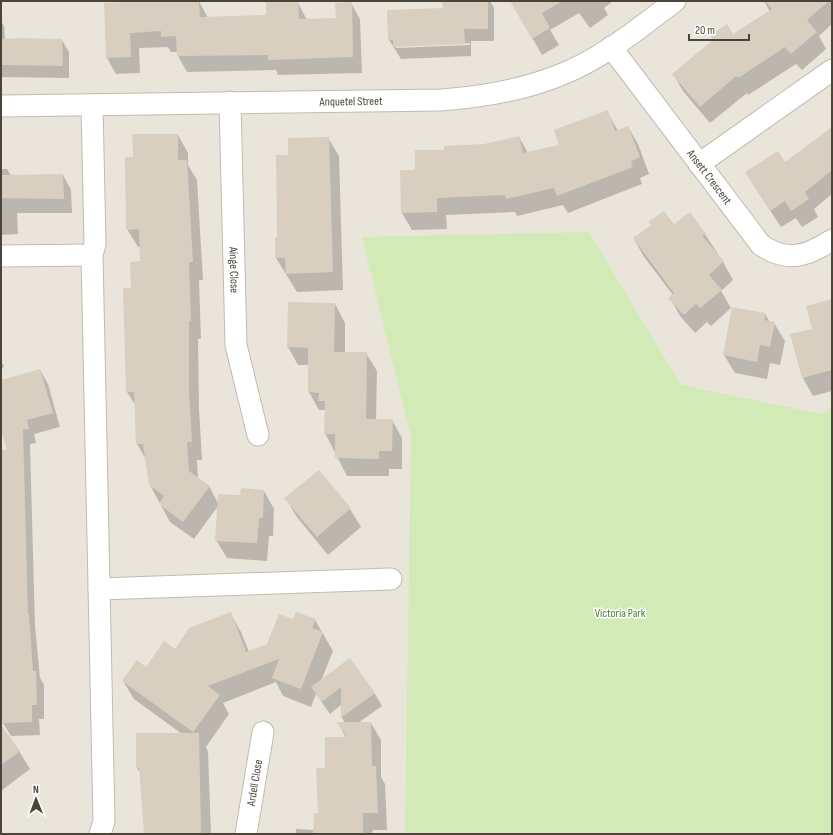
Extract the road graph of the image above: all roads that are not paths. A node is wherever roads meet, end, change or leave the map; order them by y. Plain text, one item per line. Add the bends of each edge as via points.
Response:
1 (675, 1) edge
2 (611, 47) junction
3 (832, 70) edge
4 (230, 102) junction
5 (92, 105) junction
6 (1, 106) edge
7 (699, 164) junction
8 (832, 240) edge
9 (92, 255) junction
10 (1, 256) edge
11 (258, 435) dead end
12 (391, 579) dead end
13 (99, 589) junction
14 (263, 732) dead end
15 (100, 834) edge
16 (246, 834) edge

1 - 2 street, Anquetel Street
2 - 4 street, Anquetel Street via 561,75 508,92 485,96 441,100
2 - 7 street, Ansett Crescent
3 - 7 street
4 - 5 street, Anquetel Street
4 - 11 street, Ainge Close via 236,345
5 - 6 street, Anquetel Street
5 - 9 street via 95,244
7 - 8 street, Ansett Crescent via 761,245 772,252 780,255 801,255
9 - 10 street
9 - 13 street
12 - 13 street
13 - 15 street via 104,821
14 - 16 street, Ardell Close

